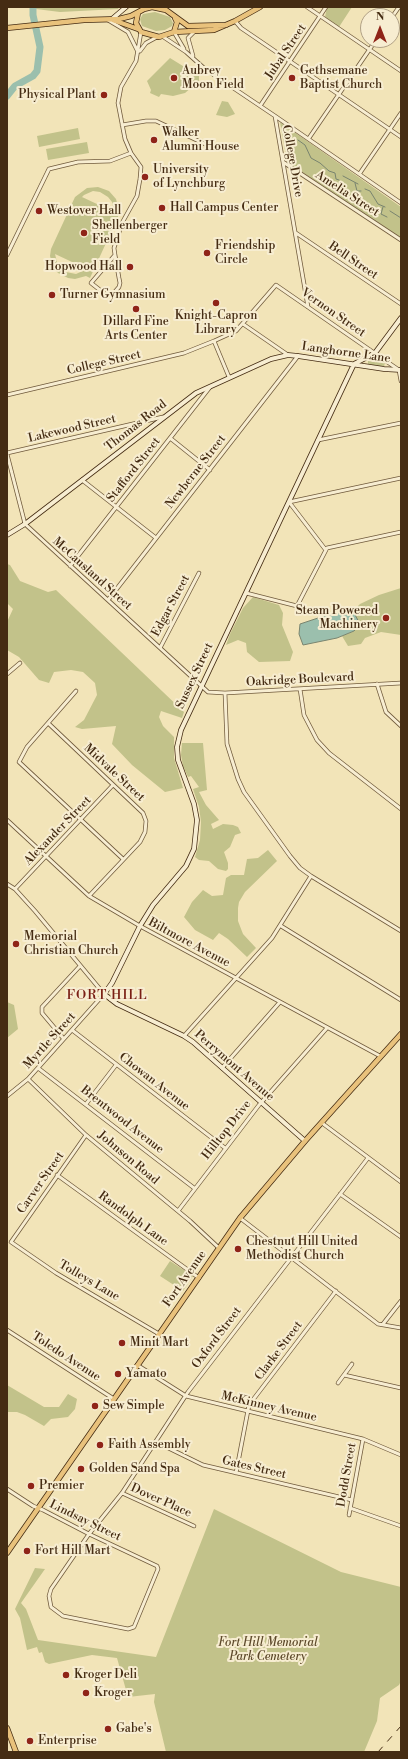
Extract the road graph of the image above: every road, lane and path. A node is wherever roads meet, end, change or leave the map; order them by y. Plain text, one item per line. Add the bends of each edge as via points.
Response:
1 (126, 7) edge
2 (260, 7) edge
3 (307, 7) edge
4 (326, 7) edge
5 (163, 8) edge
6 (139, 10) edge
7 (175, 16) junction
8 (320, 16) junction
9 (109, 19) junction
10 (235, 21) junction
11 (226, 25) junction
12 (7, 28) edge
13 (140, 31) junction
14 (174, 32) junction
15 (194, 32) junction
16 (161, 36) junction
17 (370, 50) junction
18 (138, 52) junction
19 (186, 52) junction
20 (194, 58) junction
21 (290, 61) junction
22 (401, 71) edge
23 (339, 95) junction
24 (260, 106) junction
25 (401, 113) edge
26 (275, 116) junction
27 (122, 125) junction
28 (390, 129) junction
29 (401, 137) edge
30 (309, 138) junction
31 (205, 144) dead end
32 (131, 153) junction
33 (283, 162) junction
34 (360, 173) junction
35 (401, 203) edge
36 (296, 233) junction
37 (401, 240) edge
38 (7, 255) edge
39 (115, 255) junction
40 (276, 285) joint
41 (401, 304) edge
42 (308, 308) junction
43 (401, 318) edge
44 (243, 324) junction
45 (214, 341) junction
46 (375, 353) junction
47 (288, 355) junction
48 (298, 356) junction
49 (354, 364) junction
50 (400, 370) edge
51 (229, 377) junction
52 (401, 380) edge
53 (213, 384) junction
54 (7, 395) edge
55 (164, 417) junction
56 (401, 423) edge
57 (170, 438) junction
58 (318, 440) junction
59 (7, 454) edge
60 (210, 470) junction
61 (401, 478) edge
62 (82, 480) junction
63 (289, 502) junction
64 (116, 507) junction
65 (25, 524) junction
66 (401, 532) edge
67 (7, 534) edge
68 (156, 538) junction
69 (325, 549) junction
70 (70, 566) junction
71 (199, 574) dead end
72 (246, 593) junction
73 (108, 600) junction
74 (160, 648) junction
75 (20, 663) dead end
76 (7, 674) edge
77 (401, 683) edge
78 (378, 684) junction
79 (202, 686) junction
80 (300, 689) junction
81 (76, 691) dead end
82 (225, 693) junction
83 (48, 723) junction
84 (401, 726) edge
85 (113, 785) junction
86 (401, 809) edge
87 (7, 820) edge
88 (81, 820) junction
89 (46, 856) junction
90 (124, 859) junction
91 (311, 876) junction
92 (7, 884) edge
93 (15, 889) junction
94 (89, 896) junction
95 (140, 926) junction
96 (281, 926) junction
97 (401, 931) edge
98 (80, 966) junction
99 (235, 978) junction
100 (104, 994) junction
101 (401, 1000) edge
102 (280, 1002) junction
103 (327, 1028) junction
104 (72, 1030) junction
105 (401, 1034) edge
106 (184, 1036) junction
107 (63, 1038) junction
108 (380, 1056) junction
109 (116, 1065) junction
110 (38, 1068) junction
111 (222, 1068) junction
112 (28, 1079) junction
113 (7, 1096) edge
114 (261, 1103) junction
115 (86, 1104) junction
116 (322, 1123) junction
117 (86, 1135) junction
118 (305, 1141) junction
119 (224, 1148) junction
120 (368, 1158) junction
121 (57, 1175) junction
122 (401, 1182) edge
123 (194, 1188) junction
124 (340, 1194) junction
125 (178, 1211) junction
126 (240, 1218) junction
127 (401, 1237) edge
128 (11, 1242) joint
129 (219, 1248) junction
130 (291, 1257) junction
131 (199, 1278) junction
132 (336, 1291) junction
133 (401, 1301) edge
134 (382, 1324) junction
135 (401, 1328) edge
136 (7, 1330) edge
137 (159, 1334) junction
138 (352, 1364) dead end
139 (137, 1365) junction
140 (344, 1375) junction
141 (338, 1383) dead end
142 (401, 1388) edge
143 (186, 1396) junction
144 (114, 1398) junction
145 (247, 1412) junction
146 (363, 1439) junction
147 (156, 1442) junction
148 (401, 1455) edge
149 (236, 1473) junction
150 (7, 1489) edge
151 (122, 1493) junction
152 (352, 1500) junction
153 (38, 1508) junction
154 (350, 1508) junction
155 (349, 1515) dead end
156 (194, 1526) dead end
157 (401, 1526) edge
158 (89, 1534) junction
159 (7, 1552) edge
160 (157, 1566) joint
161 (7, 1728) edge
162 (8, 1736) edge
163 (16, 1752) edge

1 - 9 street
2 - 10 main road
3 - 8 street
4 - 8 street, Jubal Street
5 - 6 main road
5 - 7 main road
6 - 9 main road via 128,17
6 - 13 main road via 136,23
7 - 11 main road via 188,26
7 - 14 main road via 177,22
8 - 17 street
8 - 21 street, Jubal Street
9 - 12 main road
9 - 13 main road
9 - 18 street via 128,32
10 - 11 main road
10 - 21 street via 240,28
11 - 15 main road via 214,30
13 - 16 main road
13 - 18 street
14 - 15 main road
14 - 16 main road
14 - 19 street, College Drive
15 - 20 street via 188,38
16 - 18 street via 146,43
16 - 19 street, College Drive
17 - 22 street
17 - 23 street
18 - 27 street via 119,93
19 - 20 street, College Drive
20 - 24 street, College Drive via 205,69
21 - 23 street
21 - 24 street, Jubal Street
23 - 28 street
23 - 30 street
24 - 26 street, College Drive
25 - 28 street
26 - 30 street
26 - 33 street, College Drive
27 - 31 street via 156,121
27 - 32 street
28 - 29 street
28 - 34 street
30 - 34 street
32 - 38 street via 110,161 78,162 49,169
32 - 39 street via 142,168 139,188 117,236
33 - 36 street, College Drive
33 - 37 street, Amelia Street
34 - 35 street
36 - 41 street, Bell Street
36 - 42 street, College Drive
39 - 39 street via 91,283 105,294 113,294 119,287
40 - 42 street, Vernon Street
40 - 44 street, College Street
42 - 46 street, Vernon Street
43 - 46 street
44 - 45 street, College Street via 236,331
44 - 47 street
45 - 51 street
45 - 54 street, College Street via 184,353
46 - 49 street
46 - 50 street, Vernon Street
47 - 48 street, Langhorne Lane
47 - 51 street, Thomas Road via 270,359
48 - 49 street, Langhorne Lane
48 - 60 street, Newberne Street
49 - 50 street, Langhorne Lane
49 - 58 street, Sussex Street
50 - 52 street
51 - 53 street, Thomas Road
53 - 55 street, Thomas Road via 196,392
53 - 57 street, Stafford Street
55 - 59 street, Lakewood Street
55 - 62 street, Thomas Road
56 - 58 street
57 - 60 street
57 - 64 street, Stafford Street
58 - 63 street, Sussex Street
59 - 65 street
60 - 68 street, Newberne Street
61 - 63 street
62 - 64 street
62 - 65 street, Thomas Road
63 - 69 street
63 - 72 street, Sussex Street
64 - 68 street
64 - 70 street, Stafford Street
65 - 67 street, Thomas Road
65 - 70 street, McCausland Street
66 - 69 street
68 - 73 street, Newberne Street
69 - 72 street via 297,606
70 - 73 street, McCausland Street
71 - 74 street, Edgar Street
72 - 79 street, Sussex Street
73 - 74 street, McCausland Street
74 - 79 street, McCausland Street
75 - 76 street
77 - 78 street, Oakridge Boulevard
78 - 80 street, Oakridge Boulevard
78 - 84 street via 386,712
79 - 82 street, Oakridge Boulevard via 208,692
79 - 95 street, Sussex Street via 181,730 177,747 178,760 197,820 194,849 186,866 153,905
80 - 82 street, Oakridge Boulevard
80 - 86 street via 304,715 317,740 329,754
81 - 83 street
82 - 91 street via 227,744 244,792 290,856
83 - 85 street, Midvale Street
83 - 88 street via 27,747 20,762
85 - 88 street, Alexander Street
85 - 90 street, Midvale Street via 143,813 146,821 146,832
87 - 89 street, Biltmore Avenue
88 - 89 street, Alexander Street
88 - 90 street
89 - 93 street, Alexander Street
89 - 94 street, Biltmore Avenue
90 - 94 street, Midvale Street
91 - 96 street
91 - 97 street
92 - 93 street, Perrymont Avenue
93 - 98 street, Perrymont Avenue
94 - 95 street, Biltmore Avenue
95 - 99 street, Biltmore Avenue
95 - 100 street, Sussex Street
96 - 99 street
96 - 101 street
98 - 100 street, Perrymont Avenue
98 - 107 street via 42,1007 42,1013
99 - 102 street, Biltmore Avenue
99 - 106 street
100 - 104 street, Myrtle Street
100 - 106 street, Perrymont Avenue via 117,1004
102 - 103 street, Biltmore Avenue
102 - 111 street
103 - 108 street, Biltmore Avenue
103 - 114 street, Hilltop Drive
104 - 107 street, Myrtle Street
104 - 109 street, Chowan Avenue
105 - 108 main road, Fort Avenue
106 - 111 street, Perrymont Avenue
107 - 110 street, Myrtle Street
108 - 116 main road, Fort Avenue
109 - 115 street
109 - 119 street, Chowan Avenue
110 - 112 street, Myrtle Street
110 - 115 street, Brentwood Avenue
111 - 114 street, Perrymont Avenue
112 - 113 street, Myrtle Street
112 - 117 street, Johnson Road
114 - 118 street, Perrymont Avenue
114 - 119 street, Hilltop Drive
115 - 123 street, Brentwood Avenue
116 - 118 main road, Fort Avenue
116 - 120 street
117 - 121 street, Carver Street
117 - 125 street, Johnson Road
118 - 126 main road, Fort Avenue
119 - 123 street, Hilltop Drive
120 - 122 street
120 - 124 street, Oxford Street
121 - 128 street, Carver Street
121 - 131 street, Randolph Lane
123 - 125 street, Hilltop Drive
124 - 127 street
124 - 130 street, Oxford Street
125 - 129 street, Johnson Road
126 - 129 main road, Fort Avenue
126 - 130 street
128 - 137 street, Tolleys Lane via 56,1273
129 - 131 main road, Fort Avenue
130 - 132 street
130 - 143 street, Oxford Street
131 - 137 main road, Fort Avenue
132 - 134 street via 378,1324
132 - 145 street, Clarke Street via 249,1405
133 - 134 street
134 - 135 street
136 - 144 street, Toledo Avenue
137 - 139 main road, Fort Avenue
138 - 140 street
139 - 143 street, McKinney Avenue
139 - 144 main road, Fort Avenue
140 - 141 street
140 - 142 street
143 - 145 street, McKinney Avenue
143 - 147 street, Oxford Street
144 - 153 main road, Fort Avenue
145 - 146 street, McKinney Avenue
145 - 149 street, Clarke Street
146 - 148 street, McKinney Avenue
146 - 152 street, Dodd Street
147 - 149 street, Gates Street via 203,1465
147 - 151 street, Oxford Street
149 - 152 street, Gates Street
150 - 153 street, Lindsay Street
151 - 156 street, Dover Place
151 - 158 street, Oxford Street
152 - 154 street, Dodd Street
153 - 158 street, Lindsay Street
153 - 159 main road, Fort Avenue
154 - 155 street, Dodd Street
154 - 157 street
158 - 160 street, Lindsay Street
158 - 160 street, Oxford Street via 51,1589 51,1607 59,1615 134,1627
161 - 162 main road
162 - 163 main road

